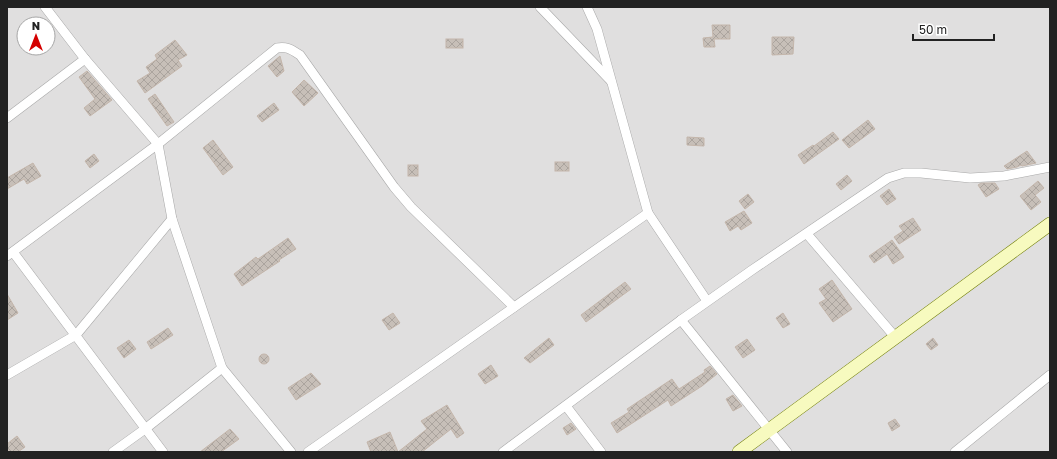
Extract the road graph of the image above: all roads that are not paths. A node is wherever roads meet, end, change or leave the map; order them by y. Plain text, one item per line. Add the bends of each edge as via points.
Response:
1 (45, 7) edge
2 (540, 7) edge
3 (587, 7) edge
4 (85, 59) junction
5 (612, 82) junction
6 (7, 118) edge
7 (158, 144) junction
8 (1050, 167) edge
9 (648, 213) junction
10 (172, 219) junction
11 (1050, 224) edge
12 (806, 234) junction
13 (10, 254) edge
14 (707, 301) junction
15 (514, 307) junction
16 (681, 320) junction
17 (76, 335) junction
18 (896, 338) junction
19 (222, 368) junction
20 (7, 375) edge
21 (1050, 375) edge
22 (566, 406) junction
23 (145, 429) junction
24 (769, 429) junction
25 (113, 452) edge
26 (163, 452) edge
27 (291, 452) edge
28 (308, 452) edge
29 (503, 452) edge
30 (601, 452) edge
31 (739, 452) edge
32 (787, 452) edge
33 (955, 452) edge

1 - 4 street
2 - 5 street
3 - 5 street via 597,29
4 - 6 street
4 - 7 street
5 - 9 street
7 - 10 street
7 - 13 street
7 - 15 street via 277,48 290,48 300,55 406,202
8 - 12 street via 1004,176 970,178 904,173 888,178
9 - 14 street
9 - 15 street
10 - 17 street
10 - 19 street
11 - 18 street
12 - 14 street
12 - 18 street
13 - 17 street
14 - 16 street
15 - 28 street
16 - 22 street
16 - 24 street
17 - 20 street
17 - 23 street
18 - 24 street
19 - 23 street
19 - 27 street
21 - 33 street
22 - 29 street
22 - 30 street
23 - 25 street
23 - 26 street
24 - 31 street
24 - 32 street

